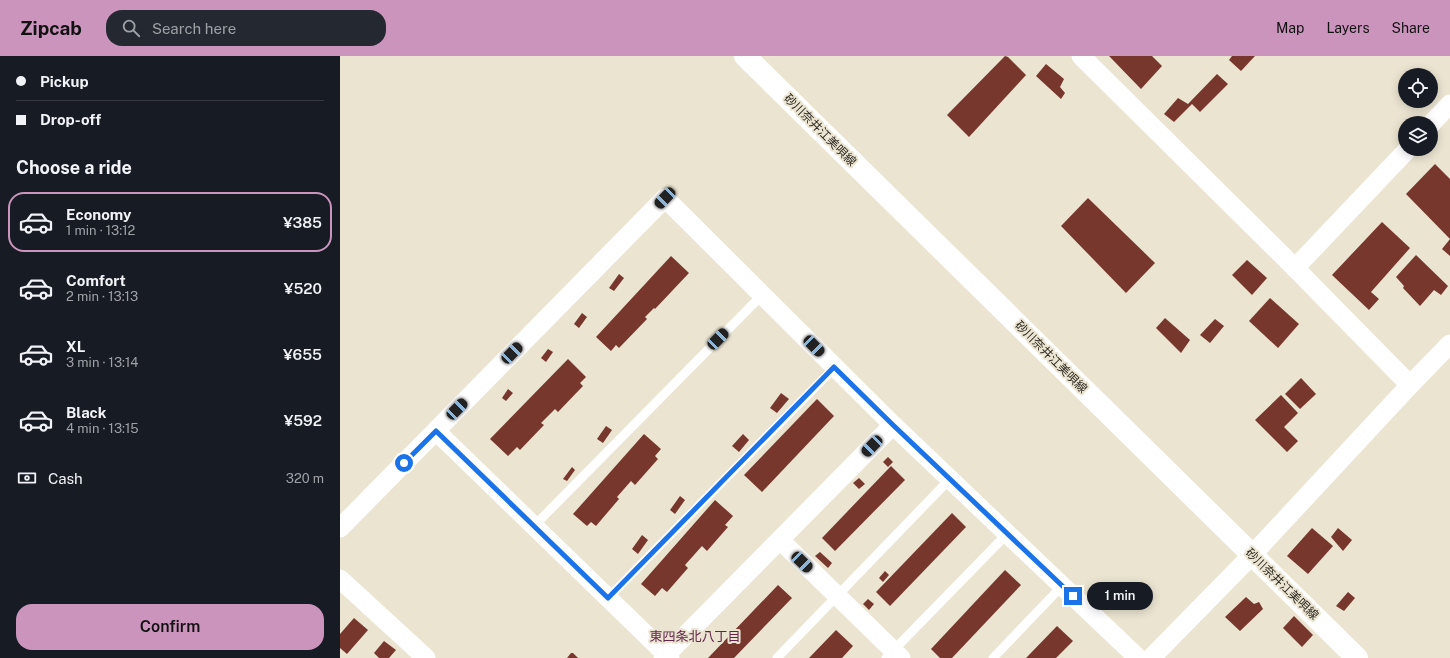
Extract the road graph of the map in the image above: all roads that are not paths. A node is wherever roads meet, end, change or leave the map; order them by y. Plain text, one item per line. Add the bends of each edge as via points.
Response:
1 (745, 56) edge
2 (1081, 56) edge
3 (1450, 104) edge
4 (1438, 117) edge
5 (1401, 156) edge
6 (1295, 268) junction
7 (762, 295) junction
8 (1450, 344) edge
9 (834, 367) junction
10 (1410, 385) junction
11 (893, 425) junction
12 (436, 431) junction
13 (950, 479) junction
14 (534, 526) junction
15 (340, 528) edge
16 (1007, 534) junction
17 (780, 540) junction
18 (1252, 555) junction
19 (340, 579) edge
20 (1062, 586) junction
21 (837, 595) junction
22 (608, 598) junction
23 (894, 656) edge
24 (666, 657) edge
25 (426, 658) edge
26 (777, 658) edge
27 (993, 658) edge
28 (1138, 658) edge
29 (1151, 658) edge
30 (1357, 658) edge

1 - 18 main road, 砂川奈井江美唄線
2 - 6 street
3 - 4 street
5 - 6 street
6 - 10 street
7 - 9 street
7 - 12 street via 665,198
7 - 14 lane
8 - 10 street
9 - 11 street
9 - 22 lane
10 - 18 street
11 - 13 street
11 - 17 street
12 - 14 street
12 - 15 street
13 - 16 street
13 - 21 lane
14 - 22 street
16 - 20 street
16 - 23 lane
17 - 21 street
17 - 24 street
18 - 29 street
18 - 30 main road, 砂川奈井江美唄線
19 - 25 street
20 - 27 lane
20 - 28 street
21 - 23 street
21 - 26 lane
22 - 24 street

